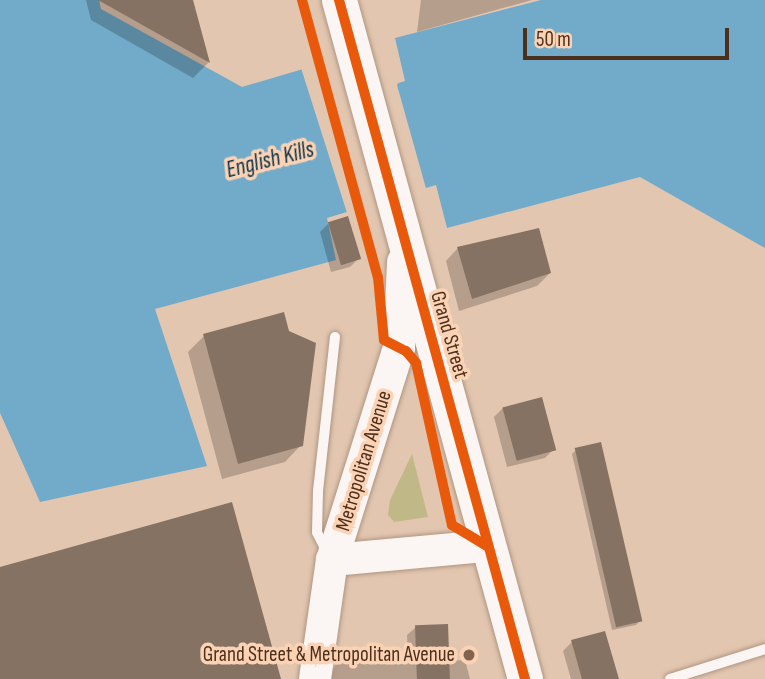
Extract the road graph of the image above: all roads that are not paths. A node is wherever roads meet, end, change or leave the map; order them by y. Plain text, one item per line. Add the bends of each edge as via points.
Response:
1 (339, 1) edge
2 (403, 242) junction
3 (335, 337) dead end
4 (487, 546) junction
5 (332, 560) junction
6 (765, 649) edge
7 (315, 679) edge
8 (525, 679) edge
9 (670, 679) edge

1 - 2 main road, Grand Street
2 - 4 main road, Grand Street
2 - 5 main road, Metropolitan Avenue via 399,348
3 - 5 lane via 317,532
4 - 5 main road
4 - 8 main road, Grand Street
5 - 7 main road, Metropolitan Avenue
6 - 9 lane

